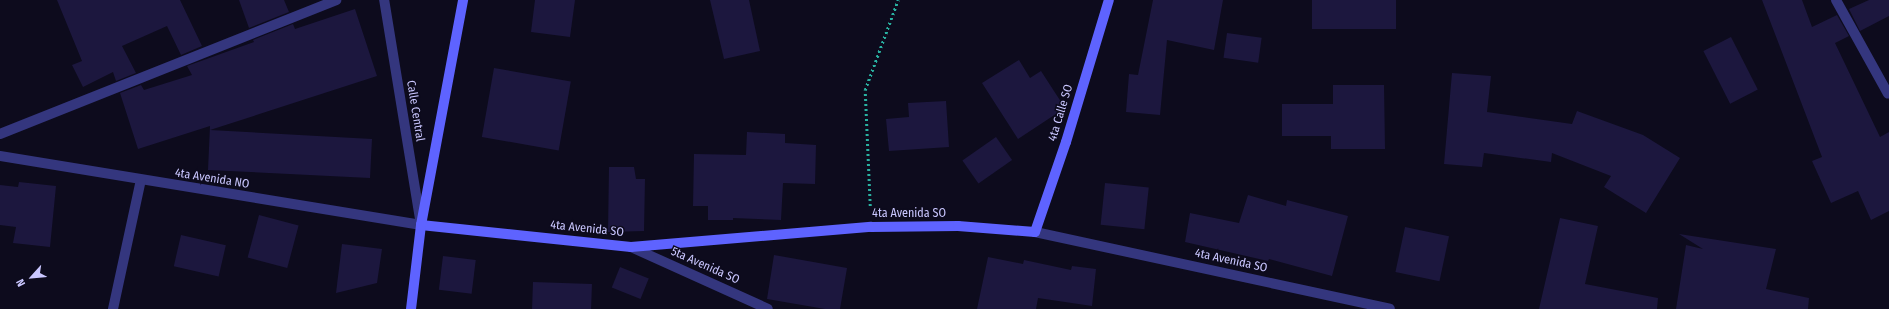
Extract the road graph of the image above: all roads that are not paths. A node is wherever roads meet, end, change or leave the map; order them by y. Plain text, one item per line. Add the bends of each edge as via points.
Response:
1 (336, 0) edge
2 (384, 0) edge
3 (463, 0) edge
4 (1109, 0) edge
5 (1836, 0) edge
6 (1888, 94) edge
7 (0, 134) edge
8 (0, 156) edge
9 (141, 180) junction
10 (421, 225) junction
11 (1035, 232) junction
12 (631, 247) junction
13 (113, 309) edge
14 (411, 309) edge
15 (768, 309) edge
16 (1390, 309) edge

1 - 7 street
2 - 10 street, Calle Central
3 - 10 street
4 - 11 street, 4ta Calle SO via 1066,142
5 - 6 street
8 - 9 street, 4ta Avenida NO
9 - 10 street, 4ta Avenida NO
9 - 13 street
10 - 12 street, 4ta Avenida SO
10 - 14 street
11 - 12 street, 4ta Avenida SO via 958,226 871,227
11 - 16 street, 4ta Avenida SO
12 - 15 street, 5ta Avenida SO

